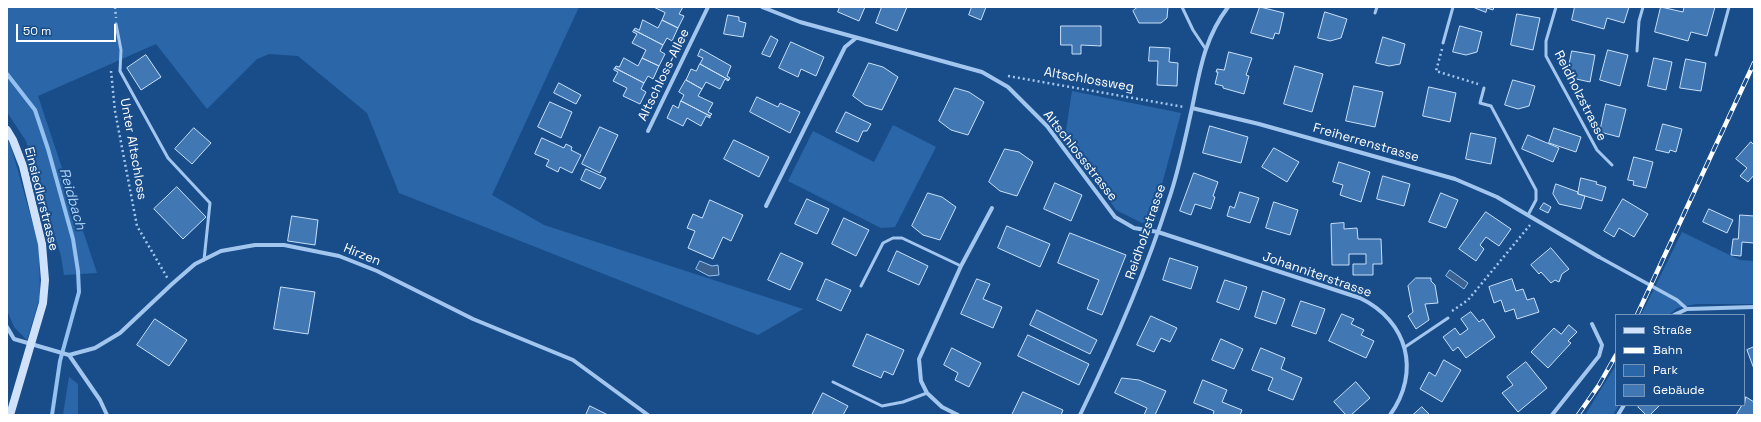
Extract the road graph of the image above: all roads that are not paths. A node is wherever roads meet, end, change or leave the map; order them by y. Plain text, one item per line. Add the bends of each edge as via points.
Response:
1 (708, 7) edge
2 (762, 7) edge
3 (1182, 7) edge
4 (1228, 7) edge
5 (1377, 7) edge
6 (1453, 7) edge
7 (1556, 7) edge
8 (1643, 7) edge
9 (1729, 7) edge
10 (1375, 14) dead end
11 (116, 24) road end
12 (856, 38) junction
13 (1443, 43) road end
14 (1205, 48) junction
15 (1637, 51) dead end
16 (1716, 55) dead end
17 (1484, 88) road end
18 (1192, 108) junction
19 (7, 130) edge
20 (648, 131) dead end
21 (1612, 165) dead end
22 (766, 206) dead end
23 (992, 208) dead end
24 (1528, 215) junction
25 (1158, 232) junction
26 (1599, 257) joint
27 (204, 260) junction
28 (961, 266) junction
29 (861, 286) dead end
30 (1754, 307) edge
31 (1687, 309) junction
32 (1676, 314) edge
33 (1448, 318) dead end
34 (1592, 324) dead end
35 (7, 327) edge
36 (31, 345) junction
37 (1404, 347) junction
38 (69, 355) junction
39 (833, 382) dead end
40 (927, 393) junction
41 (1623, 406) edge
42 (10, 415) edge
43 (107, 415) edge
44 (648, 415) edge
45 (958, 415) edge
46 (1080, 415) edge
47 (1390, 415) edge
48 (1552, 415) edge
49 (1618, 415) edge

1 - 20 street, Altschloss-Allee
2 - 12 street, Altschlossstrasse via 800,22
3 - 14 lane
4 - 14 street, Reidholzstrasse
5 - 10 lane
6 - 13 lane
7 - 21 lane, Reidholzstrasse via 1546,41 1546,56 1598,150
8 - 15 lane via 1639,21
9 - 16 lane
11 - 27 lane via 121,50 120,71 168,158 210,203
12 - 22 street via 845,47
12 - 25 street, Altschlossstrasse via 982,72 1008,87 1047,126 1116,217 1134,228
14 - 18 street, Reidholzstrasse
17 - 24 lane via 1480,104 1490,106 1536,190 1536,200
18 - 24 street, Freiherrenstrasse via 1259,124 1455,179 1497,197
18 - 25 street, Reidholzstrasse via 1178,170
19 - 36 main road, Einsiedlerstrasse via 23,166 42,244 45,280 43,303
23 - 28 street
24 - 26 street, Freiherrenstrasse
25 - 37 street, Johanniterstrasse via 1360,298 1388,318 1395,326
25 - 46 street, Reidholzstrasse via 1126,316
26 - 31 street, Freiherrenstrasse via 1677,300
27 - 38 street, Hirzen via 195,264 120,333 95,348
27 - 44 street, Hirzen via 221,251 255,245 284,246 339,256 377,271 473,319 573,360
28 - 29 lane via 902,238 893,238 883,243
28 - 40 street via 919,359 921,381
30 - 31 street
31 - 32 street
33 - 37 lane
34 - 48 street via 1602,345 1599,356
35 - 36 street via 14,339
36 - 38 street
36 - 42 main road, Einsiedlerstrasse
37 - 47 street, Johanniterstrasse via 1406,379 1400,399
38 - 43 street via 100,400
39 - 40 lane via 882,406
40 - 45 street via 942,407
41 - 49 street

